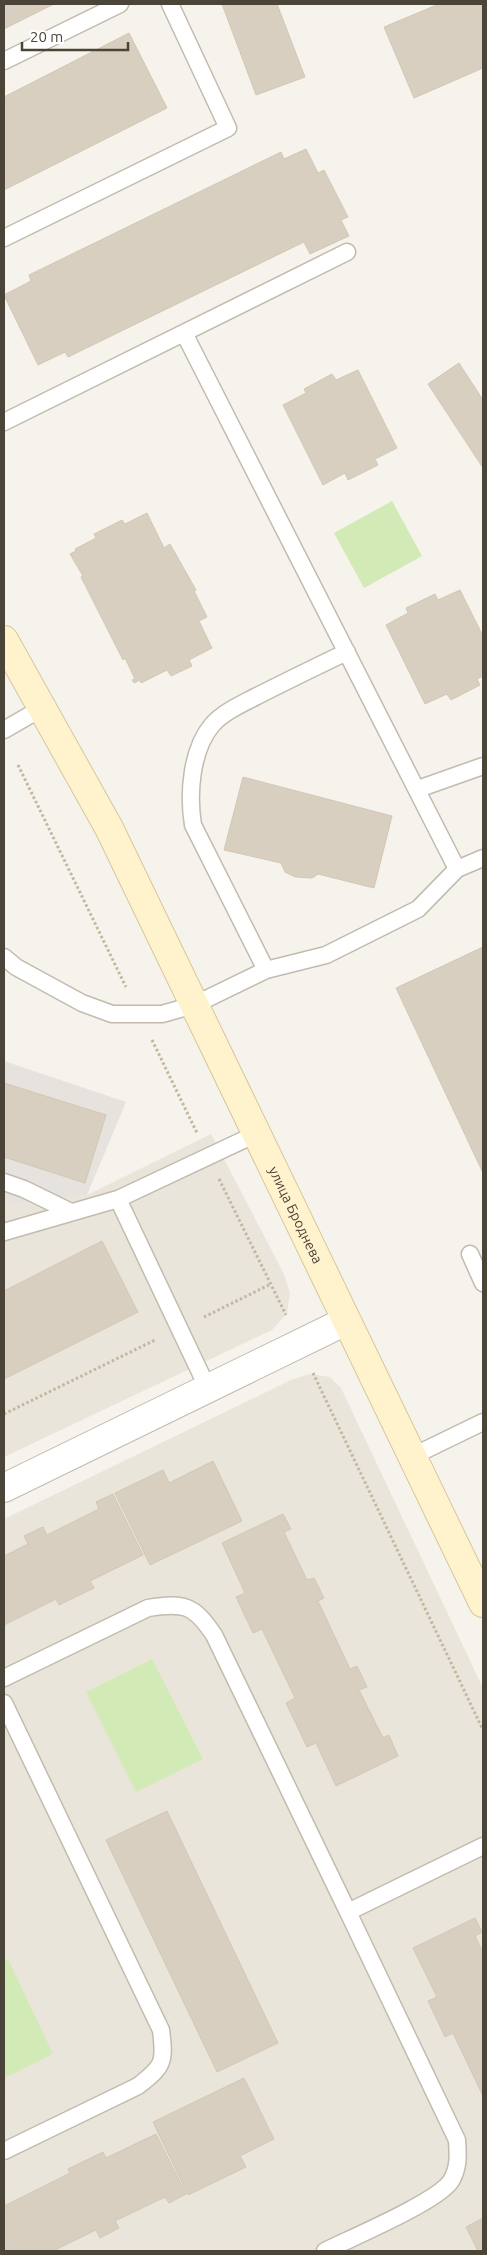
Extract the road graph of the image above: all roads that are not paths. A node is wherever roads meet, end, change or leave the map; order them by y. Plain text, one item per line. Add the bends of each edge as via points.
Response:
1 (120, 4) edge
2 (170, 4) edge
3 (4, 62) edge
4 (4, 238) edge
5 (347, 252) dead end
6 (184, 333) junction
7 (4, 420) edge
8 (4, 633) edge
9 (9, 649) edge
10 (346, 652) junction
11 (42, 708) junction
12 (4, 730) edge
13 (483, 766) edge
14 (418, 789) junction
15 (483, 858) edge
16 (457, 869) junction
17 (4, 957) edge
18 (266, 970) junction
19 (194, 1005) junction
20 (256, 1134) junction
21 (4, 1182) edge
22 (118, 1198) junction
23 (70, 1212) junction
24 (4, 1232) edge
25 (470, 1254) dead end
26 (483, 1283) edge
27 (346, 1321) junction
28 (208, 1389) junction
29 (483, 1422) edge
30 (413, 1456) junction
31 (4, 1488) edge
32 (483, 1603) edge
33 (4, 1678) edge
34 (4, 1703) edge
35 (483, 1846) edge
36 (348, 1912) junction
37 (4, 2151) edge
38 (325, 2251) edge

1 - 3 lane
2 - 4 lane via 228,128
5 - 6 lane
6 - 7 lane
6 - 10 lane
8 - 9 street
9 - 11 main road, улица Броднева
10 - 14 lane
10 - 18 lane via 231,710 212,725 200,744 194,766 193,825
11 - 12 lane
11 - 19 main road, улица Броднева via 108,828
13 - 14 lane
14 - 16 lane
15 - 16 lane
16 - 18 lane via 418,909 326,955
17 - 19 lane via 16,967 82,1003 112,1014 162,1014
18 - 19 lane
19 - 20 main road, улица Броднева
20 - 22 lane
20 - 27 main road, улица Броднева
21 - 23 lane
22 - 23 lane
22 - 28 lane
23 - 24 lane
25 - 26 lane
27 - 28 street
27 - 30 main road, улица Броднева
28 - 31 street
29 - 30 lane
30 - 32 main road, улица Броднева
33 - 36 lane via 148,1608 172,1604 200,1613 214,1635
34 - 37 lane via 161,2030 164,2054 156,2072 138,2086
35 - 36 lane
36 - 38 lane via 457,2140 458,2162 450,2182 434,2197

